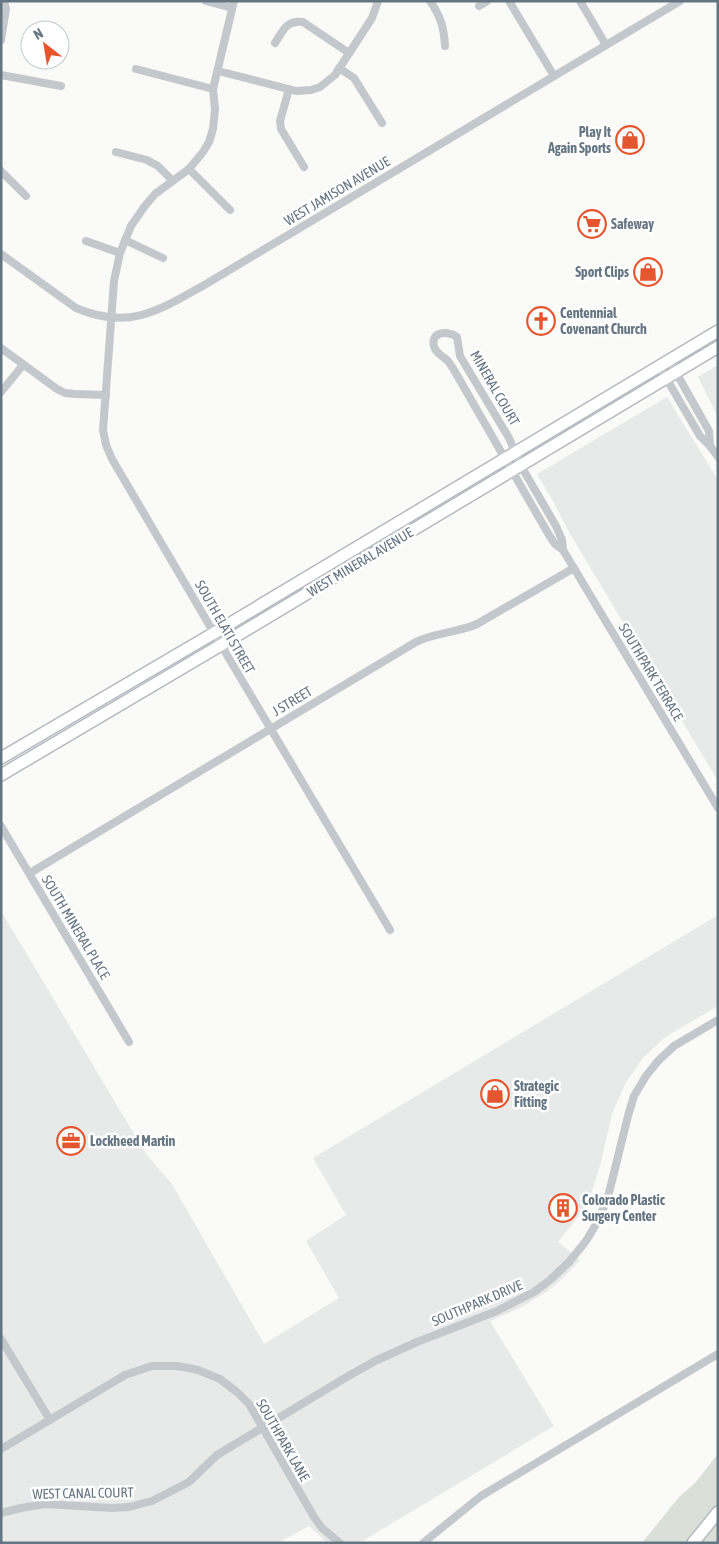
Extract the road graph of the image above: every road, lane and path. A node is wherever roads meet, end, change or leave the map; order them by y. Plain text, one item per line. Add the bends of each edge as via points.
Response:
1 (4, 1) edge
2 (206, 1) edge
3 (378, 1) edge
4 (430, 1) edge
5 (487, 1) edge
6 (509, 1) edge
7 (580, 1) edge
8 (680, 1) edge
9 (233, 5) edge
10 (479, 6) dead end
11 (1, 40) edge
12 (275, 43) dead end
13 (606, 45) junction
14 (445, 46) dead end
15 (349, 53) junction
16 (339, 68) junction
17 (136, 69) dead end
18 (218, 71) junction
19 (1, 75) edge
20 (554, 76) junction
21 (61, 86) dead end
22 (213, 89) junction
23 (289, 90) junction
24 (382, 123) dead end
25 (116, 152) dead end
26 (304, 167) dead end
27 (188, 169) junction
28 (1, 171) edge
29 (172, 180) junction
30 (26, 196) dead end
31 (230, 210) dead end
32 (125, 240) junction
33 (86, 241) dead end
34 (120, 253) junction
35 (1, 254) edge
36 (164, 258) dead end
37 (111, 318) junction
38 (718, 331) edge
39 (1, 348) edge
40 (718, 348) edge
41 (664, 363) junction
42 (23, 365) junction
43 (671, 375) junction
44 (1, 392) edge
45 (106, 395) junction
46 (515, 452) junction
47 (718, 457) edge
48 (505, 458) junction
49 (516, 469) junction
50 (574, 568) junction
51 (214, 633) junction
52 (221, 645) junction
53 (270, 729) junction
54 (1, 758) edge
55 (1, 775) edge
56 (718, 808) edge
57 (1, 826) edge
58 (30, 873) junction
59 (390, 930) dead end
60 (718, 1020) edge
61 (130, 1042) dead end
62 (1, 1339) edge
63 (718, 1354) edge
64 (50, 1420) junction
65 (262, 1428) junction
66 (1, 1449) edge
67 (718, 1512) edge
68 (1, 1513) edge
69 (340, 1543) edge
70 (423, 1543) edge
71 (693, 1543) edge

1 - 11 street via 6,9
2 - 9 street
3 - 15 street via 375,12
4 - 14 street via 442,22
5 - 10 street
6 - 20 street
7 - 13 street
8 - 13 street, WEST JAMISON AVENUE
9 - 18 street
12 - 15 street via 289,24 296,21 303,22
13 - 20 street, WEST JAMISON AVENUE
15 - 16 street
16 - 23 street via 320,87 302,92
16 - 24 street via 354,78
17 - 22 street
18 - 22 street
18 - 23 street
19 - 21 street
20 - 37 street, WEST JAMISON AVENUE via 206,284 150,313
22 - 27 street, SOUTH ELATI STREET via 216,110 209,142
23 - 26 street via 280,121 281,129
25 - 29 street via 158,166
27 - 29 street, SOUTH ELATI STREET
27 - 31 street
28 - 30 street
29 - 32 street, SOUTH ELATI STREET via 144,208
32 - 34 street, SOUTH ELATI STREET
32 - 36 street
33 - 34 street
34 - 37 street, SOUTH ELATI STREET
35 - 37 street, WEST JAMISON AVENUE via 76,308
37 - 45 street, SOUTH ELATI STREET
38 - 41 main road, WEST MINERAL AVENUE
39 - 42 street
40 - 43 main road, WEST MINERAL AVENUE
41 - 43 street
41 - 43 street
41 - 46 main road, WEST MINERAL AVENUE
42 - 44 street
42 - 45 street via 65,393
43 - 47 street via 709,430 710,446
43 - 49 main road, WEST MINERAL AVENUE
45 - 51 street, SOUTH ELATI STREET via 103,430 108,452
46 - 48 main road, WEST MINERAL AVENUE
46 - 48 street, MINERAL COURT via 460,356 457,337 451,333 440,334 434,343 438,354 454,370
46 - 49 street, MINERAL COURT
48 - 49 street, SOUTHPARK TERRACE
48 - 51 main road, WEST MINERAL AVENUE
49 - 50 street, SOUTHPARK TERRACE via 556,526 563,550
49 - 52 main road, WEST MINERAL AVENUE
50 - 53 street, J STREET via 477,624 426,636
50 - 56 street, SOUTHPARK TERRACE
51 - 52 street, SOUTH ELATI STREET
51 - 54 main road, WEST MINERAL AVENUE
52 - 53 street, SOUTH ELATI STREET
52 - 55 main road, WEST MINERAL AVENUE
53 - 58 street, J STREET
53 - 59 street, SOUTH ELATI STREET
57 - 58 street, SOUTH MINERAL PLACE
58 - 61 street, SOUTH MINERAL PLACE
60 - 65 street, SOUTHPARK DRIVE via 674,1046 646,1076 634,1096 608,1197 598,1221 569,1262 550,1280 506,1307 375,1362
62 - 64 street
63 - 70 street via 481,1496
64 - 65 street, SOUTHPARK LANE via 125,1375 152,1366 178,1366 213,1375 229,1385 249,1404
64 - 66 street, SOUTHPARK LANE
65 - 68 street, WEST CANAL COURT via 217,1455 189,1482 152,1501 112,1508 45,1504
65 - 69 street, SOUTHPARK LANE via 314,1517
67 - 71 main road

